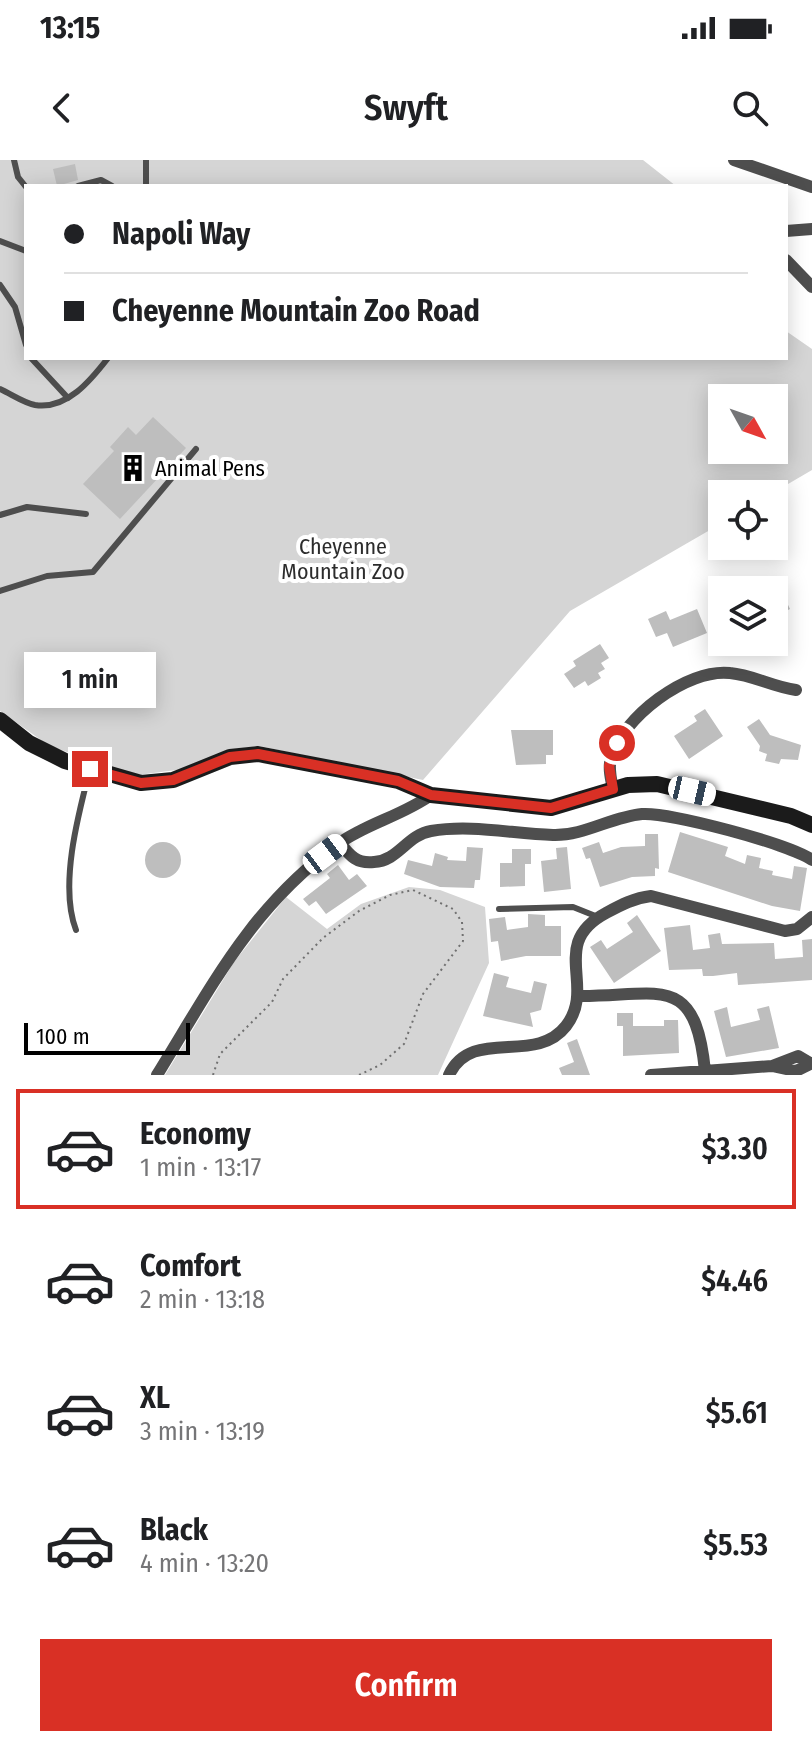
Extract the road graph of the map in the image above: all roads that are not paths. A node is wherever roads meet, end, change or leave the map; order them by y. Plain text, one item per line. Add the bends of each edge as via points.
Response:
1 (14, 160) edge
2 (146, 160) edge
3 (734, 160) edge
4 (24, 184) edge
5 (86, 184) edge
6 (108, 184) edge
7 (146, 184) edge
8 (812, 187) edge
9 (812, 229) edge
10 (788, 231) edge
11 (0, 241) edge
12 (24, 250) edge
13 (788, 262) edge
14 (0, 285) edge
15 (812, 287) edge
16 (24, 338) edge
17 (33, 360) edge
18 (106, 360) edge
19 (0, 389) edge
20 (68, 398) junction
21 (196, 449) dead end
22 (86, 514) dead end
23 (0, 515) edge
24 (0, 591) edge
25 (796, 690) dead end
26 (0, 720) edge
27 (90, 769) junction
28 (613, 789) junction
29 (431, 795) junction
30 (812, 825) edge
31 (340, 843) junction
32 (812, 860) edge
33 (499, 909) dead end
34 (598, 917) junction
35 (812, 917) edge
36 (76, 930) dead end
37 (578, 996) junction
38 (811, 1063) edge
39 (705, 1071) junction
40 (157, 1075) edge
41 (449, 1075) edge
42 (651, 1075) edge

1 - 4 lane
2 - 7 lane
3 - 8 street
5 - 6 lane
9 - 10 street
11 - 12 lane
13 - 15 street
14 - 16 lane via 15,307
17 - 20 lane
18 - 20 lane
19 - 20 lane via 35,405
21 - 24 lane via 93,572 47,576
22 - 23 lane via 27,507
25 - 28 street via 730,673 707,675 675,688 642,713 617,743 609,766
26 - 27 street via 44,752
27 - 29 street via 141,783 173,780 230,757 258,754 398,781
27 - 36 lane via 75,838 68,911
28 - 29 street via 551,808
28 - 30 street via 665,785
29 - 31 street
31 - 32 street via 351,857 370,863 392,857 410,839 429,831 568,834 654,814 789,848
31 - 40 street via 290,883 251,924
33 - 34 lane via 573,907
34 - 35 street via 630,900 651,896 785,931
34 - 37 street via 576,941
37 - 39 street via 657,994 680,1001 699,1026
37 - 41 street via 560,1032 528,1046 473,1050
38 - 39 street via 798,1056 772,1066
39 - 42 street

